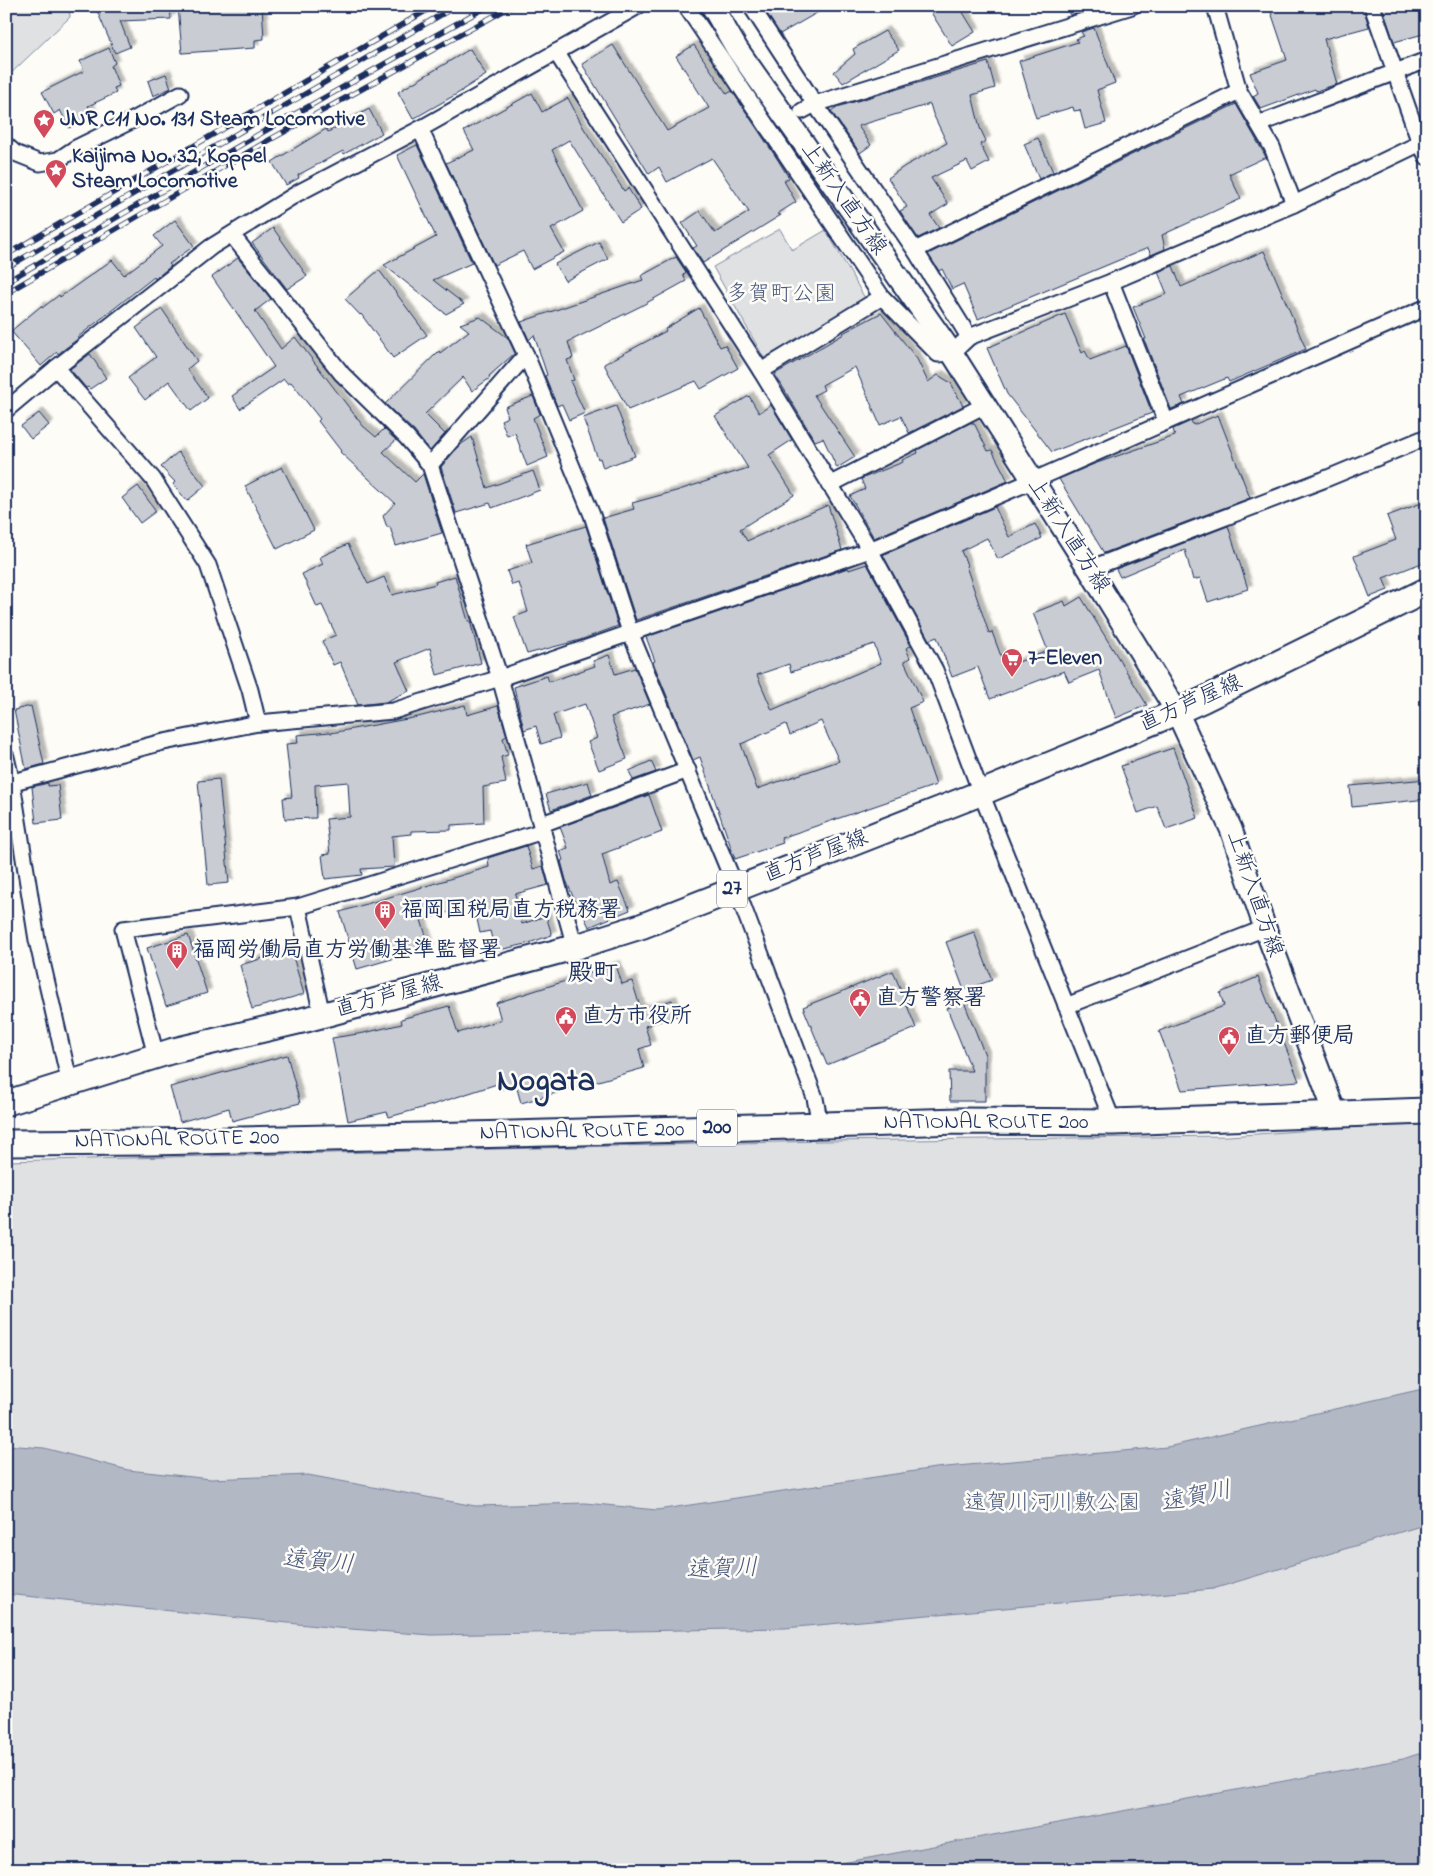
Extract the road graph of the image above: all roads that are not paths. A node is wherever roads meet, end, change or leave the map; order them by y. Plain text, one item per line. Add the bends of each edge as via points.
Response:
1 (638, 6) edge
2 (686, 6) edge
3 (712, 6) edge
4 (751, 6) edge
5 (1132, 6) edge
6 (1215, 6) edge
7 (1372, 6) edge
8 (556, 52) junction
9 (1427, 60) edge
10 (1396, 72) junction
11 (1239, 91) junction
12 (180, 94) dead end
13 (809, 107) junction
14 (1259, 124) junction
15 (420, 129) junction
16 (1424, 142) edge
17 (6, 145) edge
18 (1427, 157) edge
19 (1294, 204) junction
20 (232, 235) junction
21 (916, 250) junction
22 (1111, 282) junction
23 (882, 297) junction
24 (1427, 307) edge
25 (969, 337) junction
26 (952, 353) junction
27 (526, 355) junction
28 (56, 368) junction
29 (761, 371) junction
30 (985, 405) junction
31 (6, 410) edge
32 (1166, 422) junction
33 (1427, 437) edge
34 (430, 465) junction
35 (1032, 481) junction
36 (829, 485) junction
37 (870, 550) junction
38 (1089, 569) junction
39 (1427, 590) edge
40 (630, 632) junction
41 (500, 678) junction
42 (1177, 712) junction
43 (258, 723) junction
44 (6, 757) edge
45 (688, 770) junction
46 (9, 784) edge
47 (981, 793) junction
48 (543, 828) junction
49 (736, 888) junction
50 (298, 907) junction
51 (1265, 928) junction
52 (575, 946) junction
53 (1066, 1006) junction
54 (322, 1015) junction
55 (156, 1056) junction
56 (70, 1084) junction
57 (6, 1103) edge
58 (1427, 1111) edge
59 (1335, 1113) junction
60 (1113, 1122) junction
61 (820, 1125) junction
62 (6, 1143) edge

1 - 8 street
2 - 23 street
3 - 26 main road, 上新入直方線 via 737,49
4 - 13 street
5 - 13 street
6 - 11 street
7 - 10 street
8 - 15 street
8 - 29 street
9 - 10 street
10 - 14 street
10 - 16 street
11 - 14 street
11 - 21 street
12 - 17 street via 58,160 40,163 15,153
13 - 21 street
14 - 19 street via 1272,147
15 - 20 street via 298,193
15 - 27 street
16 - 18 street
16 - 19 street
19 - 22 street
20 - 28 street via 211,247
20 - 34 street via 342,374
21 - 25 street
22 - 25 street
22 - 32 street
23 - 26 street via 938,354
23 - 29 street
24 - 32 street
25 - 26 street
26 - 30 main road, 上新入直方線
27 - 34 street
27 - 40 street via 592,515
28 - 31 street
28 - 43 street via 153,479 208,565
29 - 36 street
30 - 35 main road, 上新入直方線
30 - 36 street
32 - 35 street
33 - 38 street
34 - 41 street
35 - 37 street
35 - 38 main road, 上新入直方線
36 - 37 street
37 - 40 street
37 - 47 street via 935,670
38 - 42 main road, 上新入直方線
39 - 42 main road, 直方芦屋線 / 27
40 - 41 street
40 - 45 street
41 - 43 street via 392,711
41 - 48 street
42 - 47 main road, 直方芦屋線 / 27
42 - 51 main road, 上新入直方線 via 1231,829
43 - 46 street via 159,743
44 - 46 street
45 - 48 street
45 - 49 street
46 - 56 street via 38,940
47 - 49 main road, 直方芦屋線 / 27
47 - 53 street
48 - 50 street
48 - 52 street
49 - 52 main road, 直方芦屋線 / 27 via 642,926
49 - 61 street via 815,1098
50 - 54 street
50 - 55 street via 123,930
51 - 53 street
51 - 59 main road, 上新入直方線
52 - 54 main road, 直方芦屋線 / 27
53 - 60 street
54 - 55 main road, 直方芦屋線 / 27
55 - 56 main road, 直方芦屋線 / 27
56 - 57 main road, 直方芦屋線 / 27
58 - 59 highway, NATIONAL ROUTE 200 / 200
59 - 60 highway, NATIONAL ROUTE 200 / 200
60 - 61 highway, NATIONAL ROUTE 200 / 200 via 960,1121
61 - 62 highway, NATIONAL ROUTE 200 / 200

